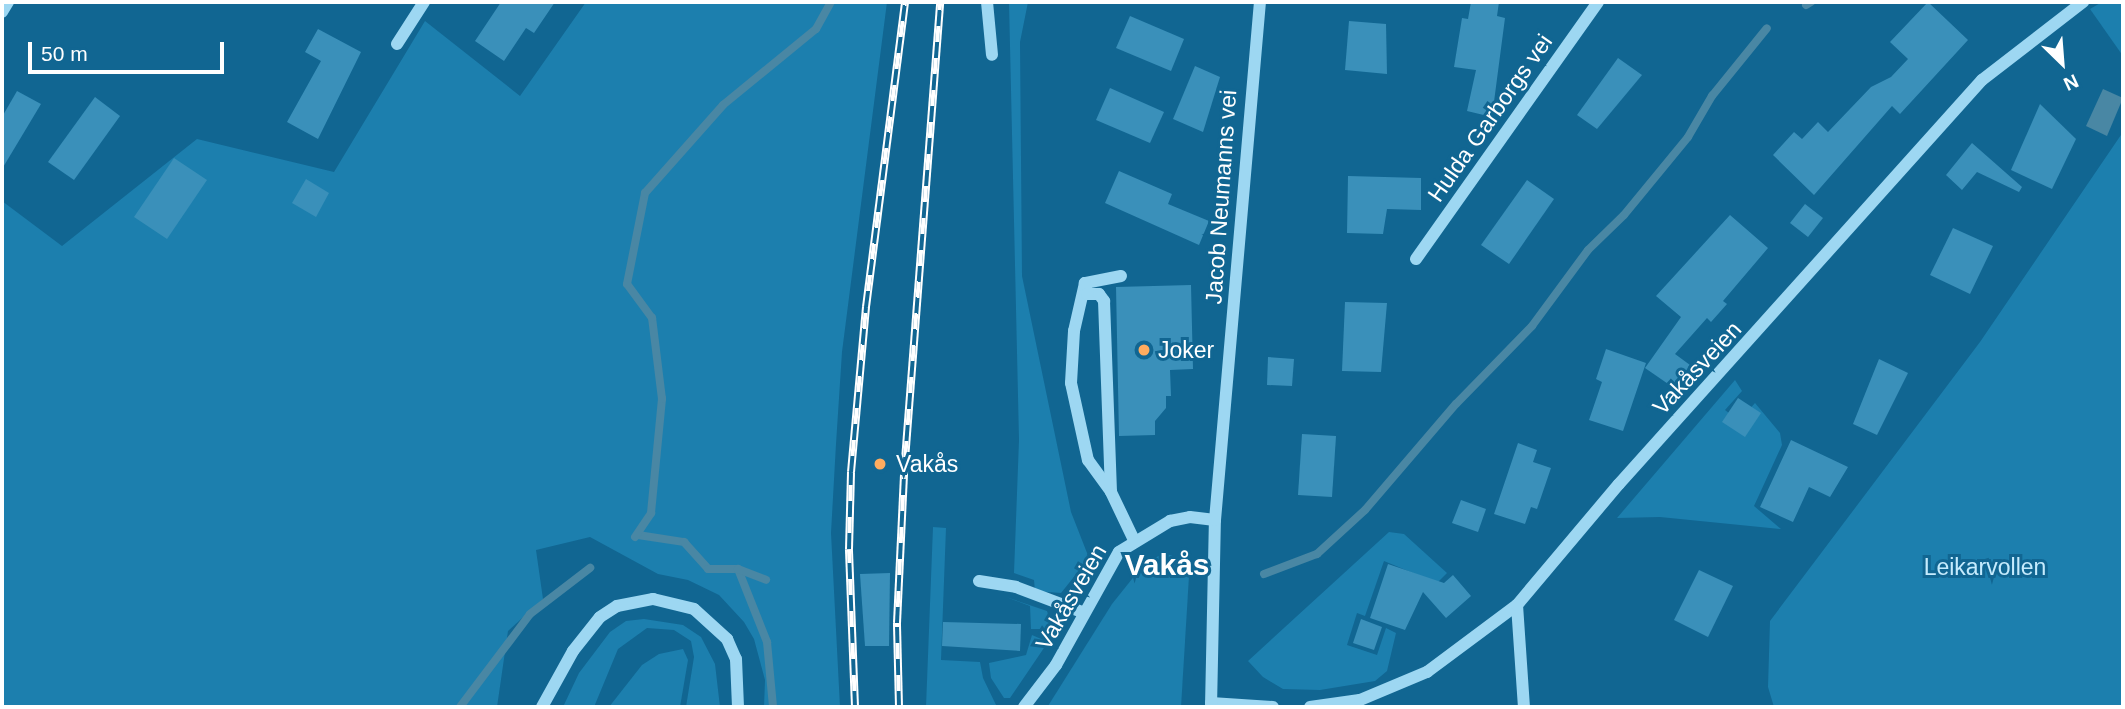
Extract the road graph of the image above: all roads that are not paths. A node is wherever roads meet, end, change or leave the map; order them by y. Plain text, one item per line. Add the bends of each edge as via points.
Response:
1 (8, 2) edge
2 (424, 2) edge
3 (987, 2) edge
4 (1260, 2) edge
5 (1598, 2) edge
6 (2083, 2) edge
7 (2, 12) edge
8 (397, 44) dead end
9 (992, 55) dead end
10 (1416, 259) dead end
11 (1121, 276) dead end
12 (1085, 283) junction
13 (1111, 492) junction
14 (1215, 520) junction
15 (1134, 540) junction
16 (979, 581) dead end
17 (1517, 605) junction
18 (1082, 612) junction
19 (1211, 705) edge
20 (542, 707) edge
21 (738, 707) edge
22 (1024, 707) edge
23 (1273, 707) edge
24 (1310, 707) edge
25 (1524, 707) edge

1 - 7 street
2 - 8 street
3 - 9 street
4 - 14 street, Jacob Neumanns vei
5 - 10 street, Hulda Garborgs vei
6 - 17 street, Vakåsveien via 1982,80
11 - 12 street
12 - 13 street via 1073,331 1071,383 1088,460
12 - 13 street via 1087,294 1099,294 1104,301
13 - 15 street
14 - 15 street, Vakåsveien via 1190,517 1170,521
14 - 19 street
15 - 18 street, Vakåsveien via 1119,552
16 - 18 street via 1016,587
17 - 24 street, Vakåsveien via 1427,672 1360,699
17 - 25 street
18 - 22 street, Vakåsveien via 1056,665
19 - 23 street
20 - 21 street via 573,651 600,617 617,606 653,599 694,609 727,639 736,659

